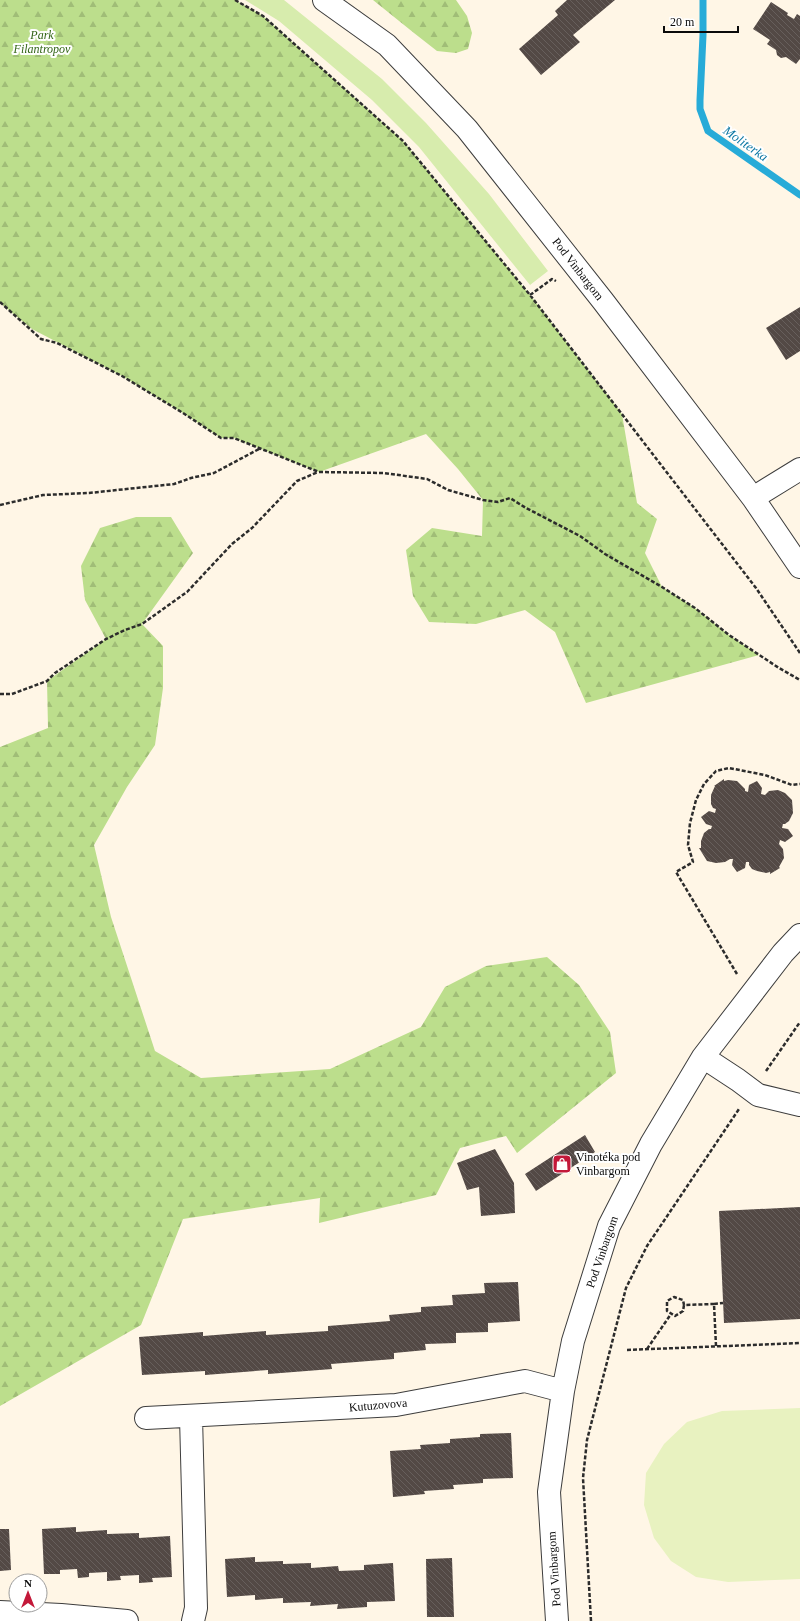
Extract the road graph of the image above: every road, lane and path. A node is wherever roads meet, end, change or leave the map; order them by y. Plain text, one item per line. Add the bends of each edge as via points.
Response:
1 (235, 0) edge
2 (324, 0) edge
3 (552, 279) dead end
4 (530, 295) junction
5 (0, 302) edge
6 (260, 449) junction
7 (800, 469) edge
8 (319, 472) junction
9 (753, 498) junction
10 (0, 505) edge
11 (800, 567) edge
12 (800, 653) edge
13 (800, 680) edge
14 (0, 694) edge
15 (800, 784) edge
16 (800, 935) edge
17 (739, 978) dead end
18 (800, 1022) edge
19 (703, 1057) junction
20 (752, 1090) junction
21 (800, 1105) edge
22 (723, 1303) dead end
23 (714, 1304) junction
24 (684, 1305) junction
25 (671, 1314) junction
26 (800, 1342) edge
27 (716, 1346) junction
28 (647, 1349) junction
29 (627, 1350) dead end
30 (563, 1391) junction
31 (191, 1416) junction
32 (146, 1418) dead end
33 (0, 1612) edge
34 (127, 1621) edge
35 (193, 1621) edge
36 (557, 1621) edge
37 (591, 1621) edge

1 - 4 path via 263,16 403,141
2 - 9 street, Pod Vinbargom via 387,45 467,130 574,263
3 - 4 path
4 - 12 path via 756,588
5 - 6 path via 41,339 57,343 122,376 222,438 234,438
6 - 8 path
6 - 10 path via 214,473 174,484 43,495
7 - 9 street
8 - 13 path via 384,473 427,479 448,490 483,500 498,502 510,498 580,536 605,554 662,586
8 - 14 path via 297,481 192,587 142,624 106,639 47,681 12,694
9 - 11 street, Pod Vinbargom
15 - 17 path via 792,786 765,775 729,768 716,771 704,784 696,800 688,845 693,862 676,872
16 - 19 street, Pod Vinbargom via 783,953
18 - 20 path
19 - 20 street
19 - 30 street, Pod Vinbargom via 651,1144 609,1226 573,1341
20 - 21 street via 758,1095
20 - 37 path via 647,1246 626,1288 587,1440 583,1478
22 - 23 path
23 - 24 path
23 - 27 path
24 - 25 path via 683,1311 675,1316
24 - 25 path via 683,1300 674,1297 667,1301 667,1312
25 - 28 path
26 - 27 path
27 - 28 path
28 - 29 path
30 - 31 street, Kutuzovova via 526,1381 396,1405
30 - 36 street, Pod Vinbargom via 549,1492
31 - 32 street, Kutuzovova
31 - 35 street via 196,1608
33 - 34 street

